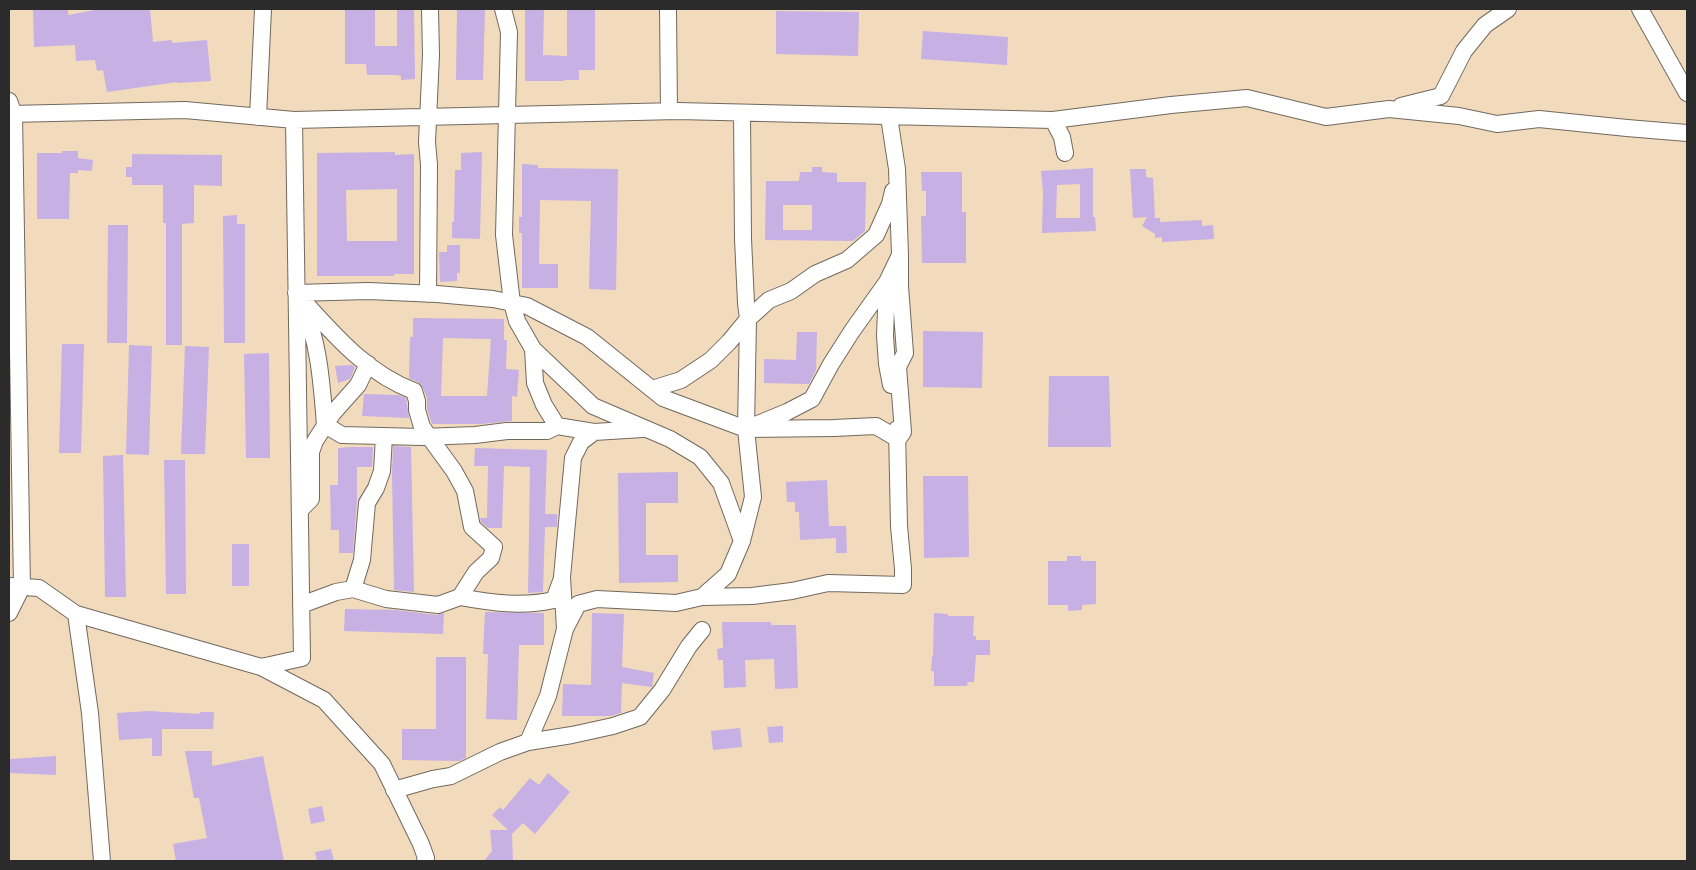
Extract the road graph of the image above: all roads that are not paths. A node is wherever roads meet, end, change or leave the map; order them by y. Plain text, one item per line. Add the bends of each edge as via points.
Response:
1 (263, 9) edge
2 (430, 9) edge
3 (503, 9) edge
4 (668, 9) edge
5 (1508, 9) edge
6 (1640, 9) edge
7 (1687, 93) edge
8 (1389, 109) junction
9 (10, 110) edge
10 (669, 111) junction
11 (742, 113) junction
12 (508, 115) junction
13 (258, 117) junction
14 (429, 117) junction
15 (889, 117) junction
16 (294, 120) junction
17 (1053, 120) junction
18 (1687, 132) edge
19 (1065, 153) dead end
20 (897, 169) junction
21 (12, 244) edge
22 (900, 254) junction
23 (887, 282) junction
24 (296, 294) junction
25 (428, 294) junction
26 (512, 303) junction
27 (748, 319) junction
28 (533, 349) junction
29 (368, 364) junction
30 (652, 389) junction
31 (325, 426) junction
32 (557, 426) junction
33 (647, 429) junction
34 (746, 429) junction
35 (594, 432) junction
36 (384, 436) junction
37 (428, 436) junction
38 (898, 439) junction
39 (300, 510) junction
40 (742, 541) junction
41 (562, 577) junction
42 (15, 586) edge
43 (353, 590) junction
44 (460, 597) junction
45 (702, 597) junction
46 (301, 605) junction
47 (9, 613) edge
48 (76, 614) junction
49 (565, 629) junction
50 (702, 630) dead end
51 (261, 667) junction
52 (528, 742) junction
53 (394, 790) junction
54 (102, 861) edge
55 (425, 861) edge

1 - 13 street
2 - 14 street
3 - 12 street via 509,32
4 - 10 street
5 - 8 street via 1485,25 1464,51 1442,96
6 - 7 street
8 - 17 street via 1326,117 1247,98
8 - 18 street via 1459,116 1497,124 1539,119
9 - 13 street via 185,110
9 - 21 street
10 - 11 street
10 - 12 street
11 - 15 street
11 - 27 street
12 - 14 street
12 - 26 street via 504,235
13 - 16 street
14 - 16 street
14 - 25 street
15 - 17 street
15 - 20 street
16 - 24 street
17 - 19 street via 1062,137
20 - 22 street
20 - 27 street via 890,204 876,234 847,260 769,300
21 - 42 street
22 - 23 street
22 - 38 street via 905,353 898,367 903,432
23 - 34 street via 869,304 812,399
23 - 38 street via 885,336
24 - 25 street via 368,291
24 - 29 street via 344,345
24 - 31 street via 309,318 320,372
24 - 39 street
25 - 26 street
26 - 28 street via 517,321
26 - 30 street via 527,306 587,337
27 - 30 street via 711,360 681,380
27 - 34 street
28 - 32 street via 535,383
28 - 33 street via 593,406
29 - 31 street via 358,385
29 - 37 street via 381,375 414,391 422,427
30 - 34 street via 663,398
31 - 36 street via 342,435
31 - 39 street via 311,452 311,499
32 - 35 street
32 - 37 street via 547,432 500,431
33 - 35 street
33 - 40 street via 700,457 721,483
34 - 38 street via 876,426
34 - 40 street via 753,498
35 - 41 street via 581,442 573,458
36 - 37 street
36 - 43 street via 382,471 367,503 362,560
37 - 44 street via 465,491 472,527 494,547 491,558 476,572
38 - 45 street via 903,585 828,583 752,596
39 - 46 street
40 - 45 street via 728,574
41 - 44 street via 554,600 528,604 493,603
41 - 49 street
42 - 47 street
42 - 48 street via 39,588
43 - 44 street via 386,599 438,605
43 - 46 street via 336,592
45 - 49 street via 676,602 597,600 578,604
46 - 51 street via 302,658
48 - 51 street
48 - 54 street via 90,712
49 - 52 street via 548,696
50 - 52 street via 640,717 613,726
51 - 53 street via 324,700 382,764
52 - 53 street via 452,776
53 - 55 street via 421,844

